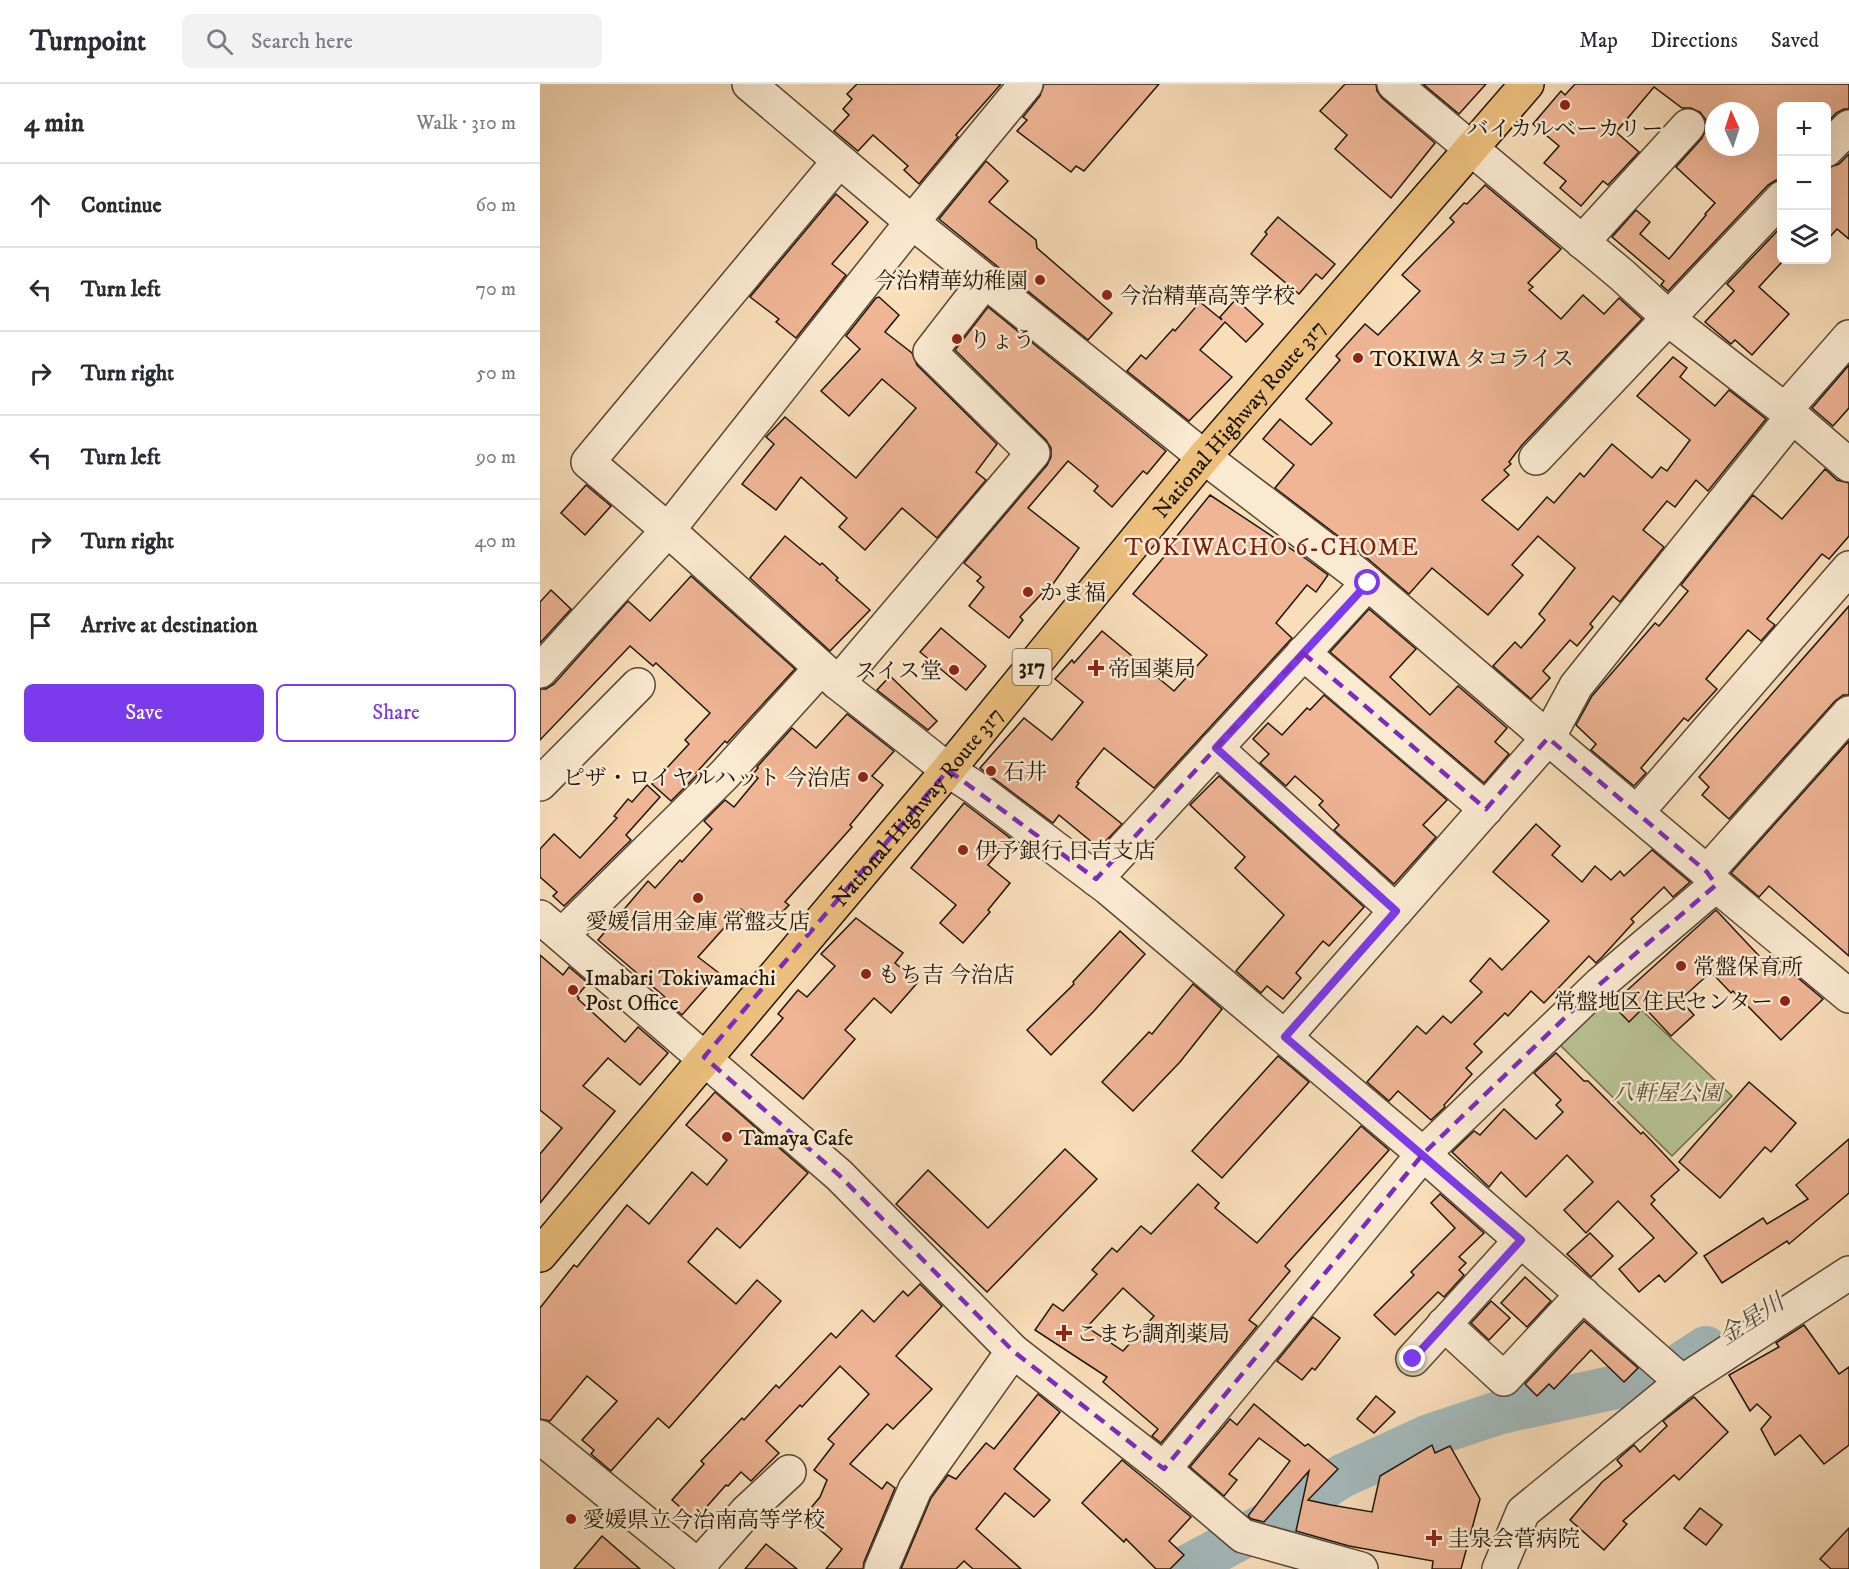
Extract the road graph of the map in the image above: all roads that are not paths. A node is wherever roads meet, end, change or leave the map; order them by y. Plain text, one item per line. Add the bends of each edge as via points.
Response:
1 (749, 84) edge
2 (1026, 84) edge
3 (1394, 84) edge
4 (1527, 84) edge
5 (1688, 126) dead end
6 (1849, 127) edge
7 (1831, 146) edge
8 (1471, 149) junction
9 (839, 161) junction
10 (1777, 203) edge
11 (912, 222) junction
12 (1582, 242) junction
13 (985, 281) junction
14 (1669, 317) junction
15 (1849, 337) edge
16 (1789, 413) junction
17 (1204, 458) junction
18 (1536, 458) dead end
19 (1849, 465) edge
20 (668, 530) junction
21 (1849, 568) edge
22 (1368, 583) junction
23 (1303, 654) junction
24 (540, 671) edge
25 (830, 675) junction
26 (638, 685) dead end
27 (1849, 713) edge
28 (1548, 738) junction
29 (1216, 748) junction
30 (948, 770) junction
31 (540, 784) edge
32 (1486, 809) junction
33 (1637, 812) junction
34 (1096, 879) junction
35 (1712, 879) junction
36 (1396, 911) junction
37 (551, 926) edge
38 (1847, 989) edge
39 (1285, 1037) junction
40 (704, 1058) junction
41 (1423, 1154) junction
42 (1521, 1240) junction
43 (540, 1255) edge
44 (1849, 1273) edge
45 (1583, 1294) junction
46 (1444, 1324) junction
47 (1013, 1351) junction
48 (1413, 1359) dead end
49 (1682, 1382) junction
50 (540, 1437) edge
51 (1164, 1469) junction
52 (789, 1472) dead end
53 (700, 1567) edge
54 (881, 1569) edge
55 (1361, 1569) edge
56 (1499, 1569) edge

1 - 9 street
2 - 11 street
3 - 8 street
4 - 8 highway, National Highway Route 317 / 317
5 - 12 street
6 - 7 street
8 - 12 street
8 - 17 highway, National Highway Route 317 / 317
9 - 11 street
9 - 20 street via 588,462
10 - 14 street
11 - 13 street
11 - 20 street
12 - 14 street
13 - 17 street
13 - 25 street via 930,352 1033,453
14 - 16 street
14 - 18 street
15 - 16 street
16 - 19 street
16 - 28 street via 1576,686
17 - 22 street
17 - 30 highway, National Highway Route 317 / 317
20 - 24 street
20 - 25 street
21 - 33 street
22 - 23 street
22 - 28 street
23 - 29 street
23 - 32 street
25 - 30 street
25 - 37 street via 724,775
26 - 31 street
27 - 35 street
28 - 32 street
28 - 33 street
29 - 34 street
29 - 36 street
30 - 34 street
30 - 40 highway, National Highway Route 317 / 317
32 - 36 street
33 - 35 street
34 - 39 street
35 - 38 street
35 - 41 street
36 - 39 street
37 - 40 street
39 - 41 street
40 - 43 highway, National Highway Route 317 / 317
40 - 47 street via 839,1175
41 - 42 street
41 - 51 street
42 - 45 street
42 - 46 street
44 - 49 street
45 - 46 street via 1504,1379
45 - 49 street
46 - 48 street
47 - 51 street
47 - 54 street via 915,1489
49 - 56 street via 1523,1512
50 - 53 street
51 - 55 street via 1243,1536
52 - 53 street via 747,1511

